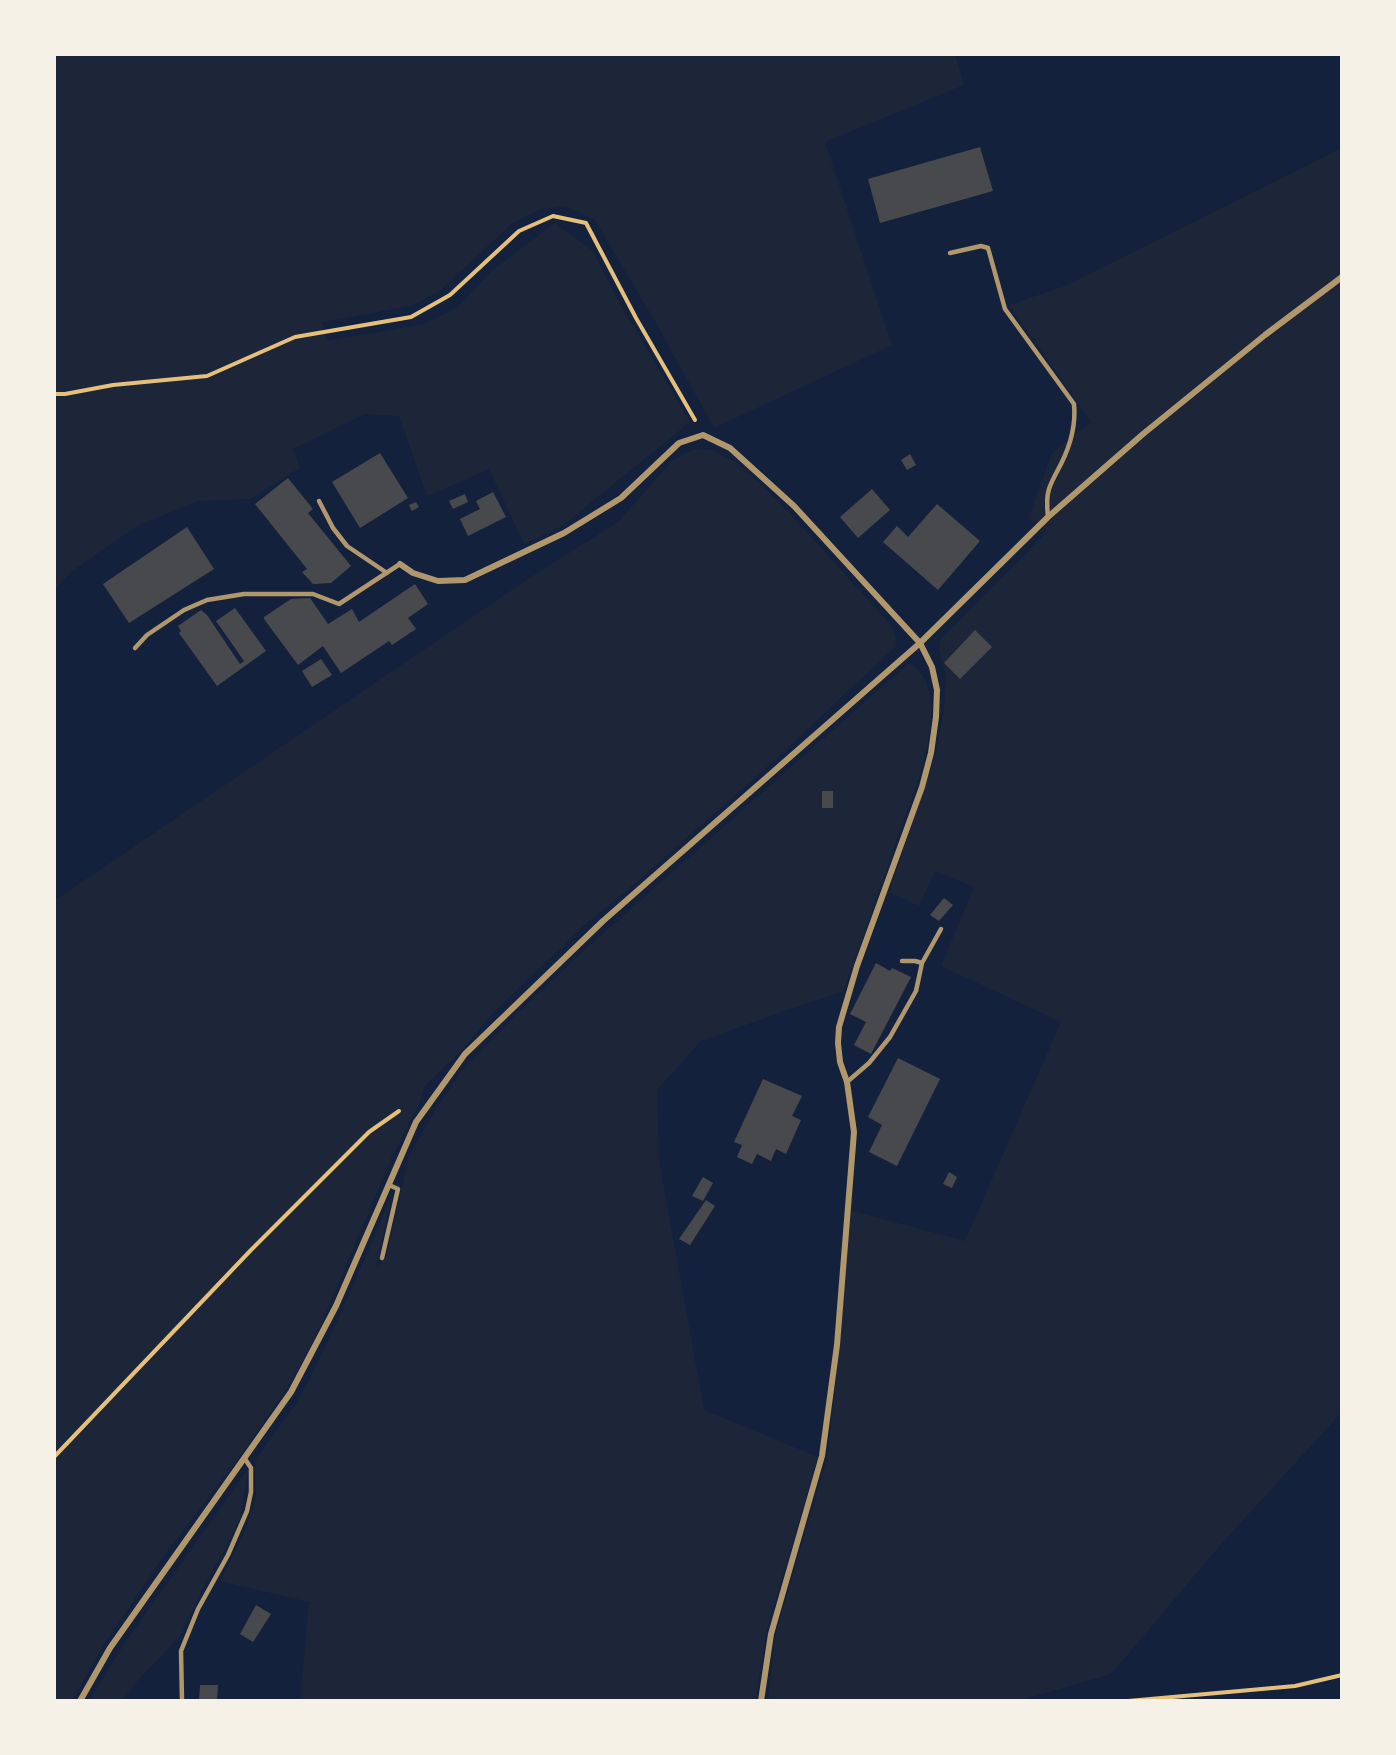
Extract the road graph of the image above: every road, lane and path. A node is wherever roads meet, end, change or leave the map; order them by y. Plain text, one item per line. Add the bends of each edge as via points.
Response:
1 (950, 253) dead end
2 (1342, 277) edge
3 (54, 394) edge
4 (703, 435) junction
5 (319, 501) dead end
6 (1048, 517) junction
7 (400, 564) joint
8 (387, 573) junction
9 (920, 643) junction
10 (135, 648) dead end
11 (941, 929) dead end
12 (902, 961) dead end
13 (922, 963) junction
14 (847, 1082) junction
15 (437, 1093) junction
16 (390, 1185) junction
17 (382, 1258) dead end
18 (54, 1457) edge
19 (245, 1459) junction
20 (1342, 1675) edge
21 (80, 1701) edge
22 (182, 1701) edge
23 (761, 1701) edge
24 (1128, 1701) edge

1 - 6 lane via 988,248 1005,309 1074,405 1076,417 1071,437 1048,489
2 - 6 street via 1143,434
3 - 4 path via 207,376 295,337 411,316 450,296 519,231 553,216 586,223
4 - 7 street via 679,443 621,498 564,532 465,580 438,581
4 - 9 street via 730,448 794,506
5 - 8 lane via 347,546
6 - 9 street
7 - 8 lane
8 - 10 lane via 339,604 313,594 244,594 207,600 184,610
9 - 14 street via 932,667 937,690 931,753 839,1027 840,1062
9 - 15 street via 603,921 465,1054
11 - 13 lane
12 - 13 lane
13 - 14 lane via 916,991 890,1037
14 - 23 street via 854,1132 837,1345 822,1456 771,1634
15 - 16 street via 416,1122
15 - 18 path via 408,1105 369,1132
16 - 17 lane via 398,1189
16 - 19 street via 336,1306 291,1392
19 - 21 street via 110,1648
19 - 22 lane via 251,1468 247,1511 181,1651
20 - 24 path via 1295,1686

